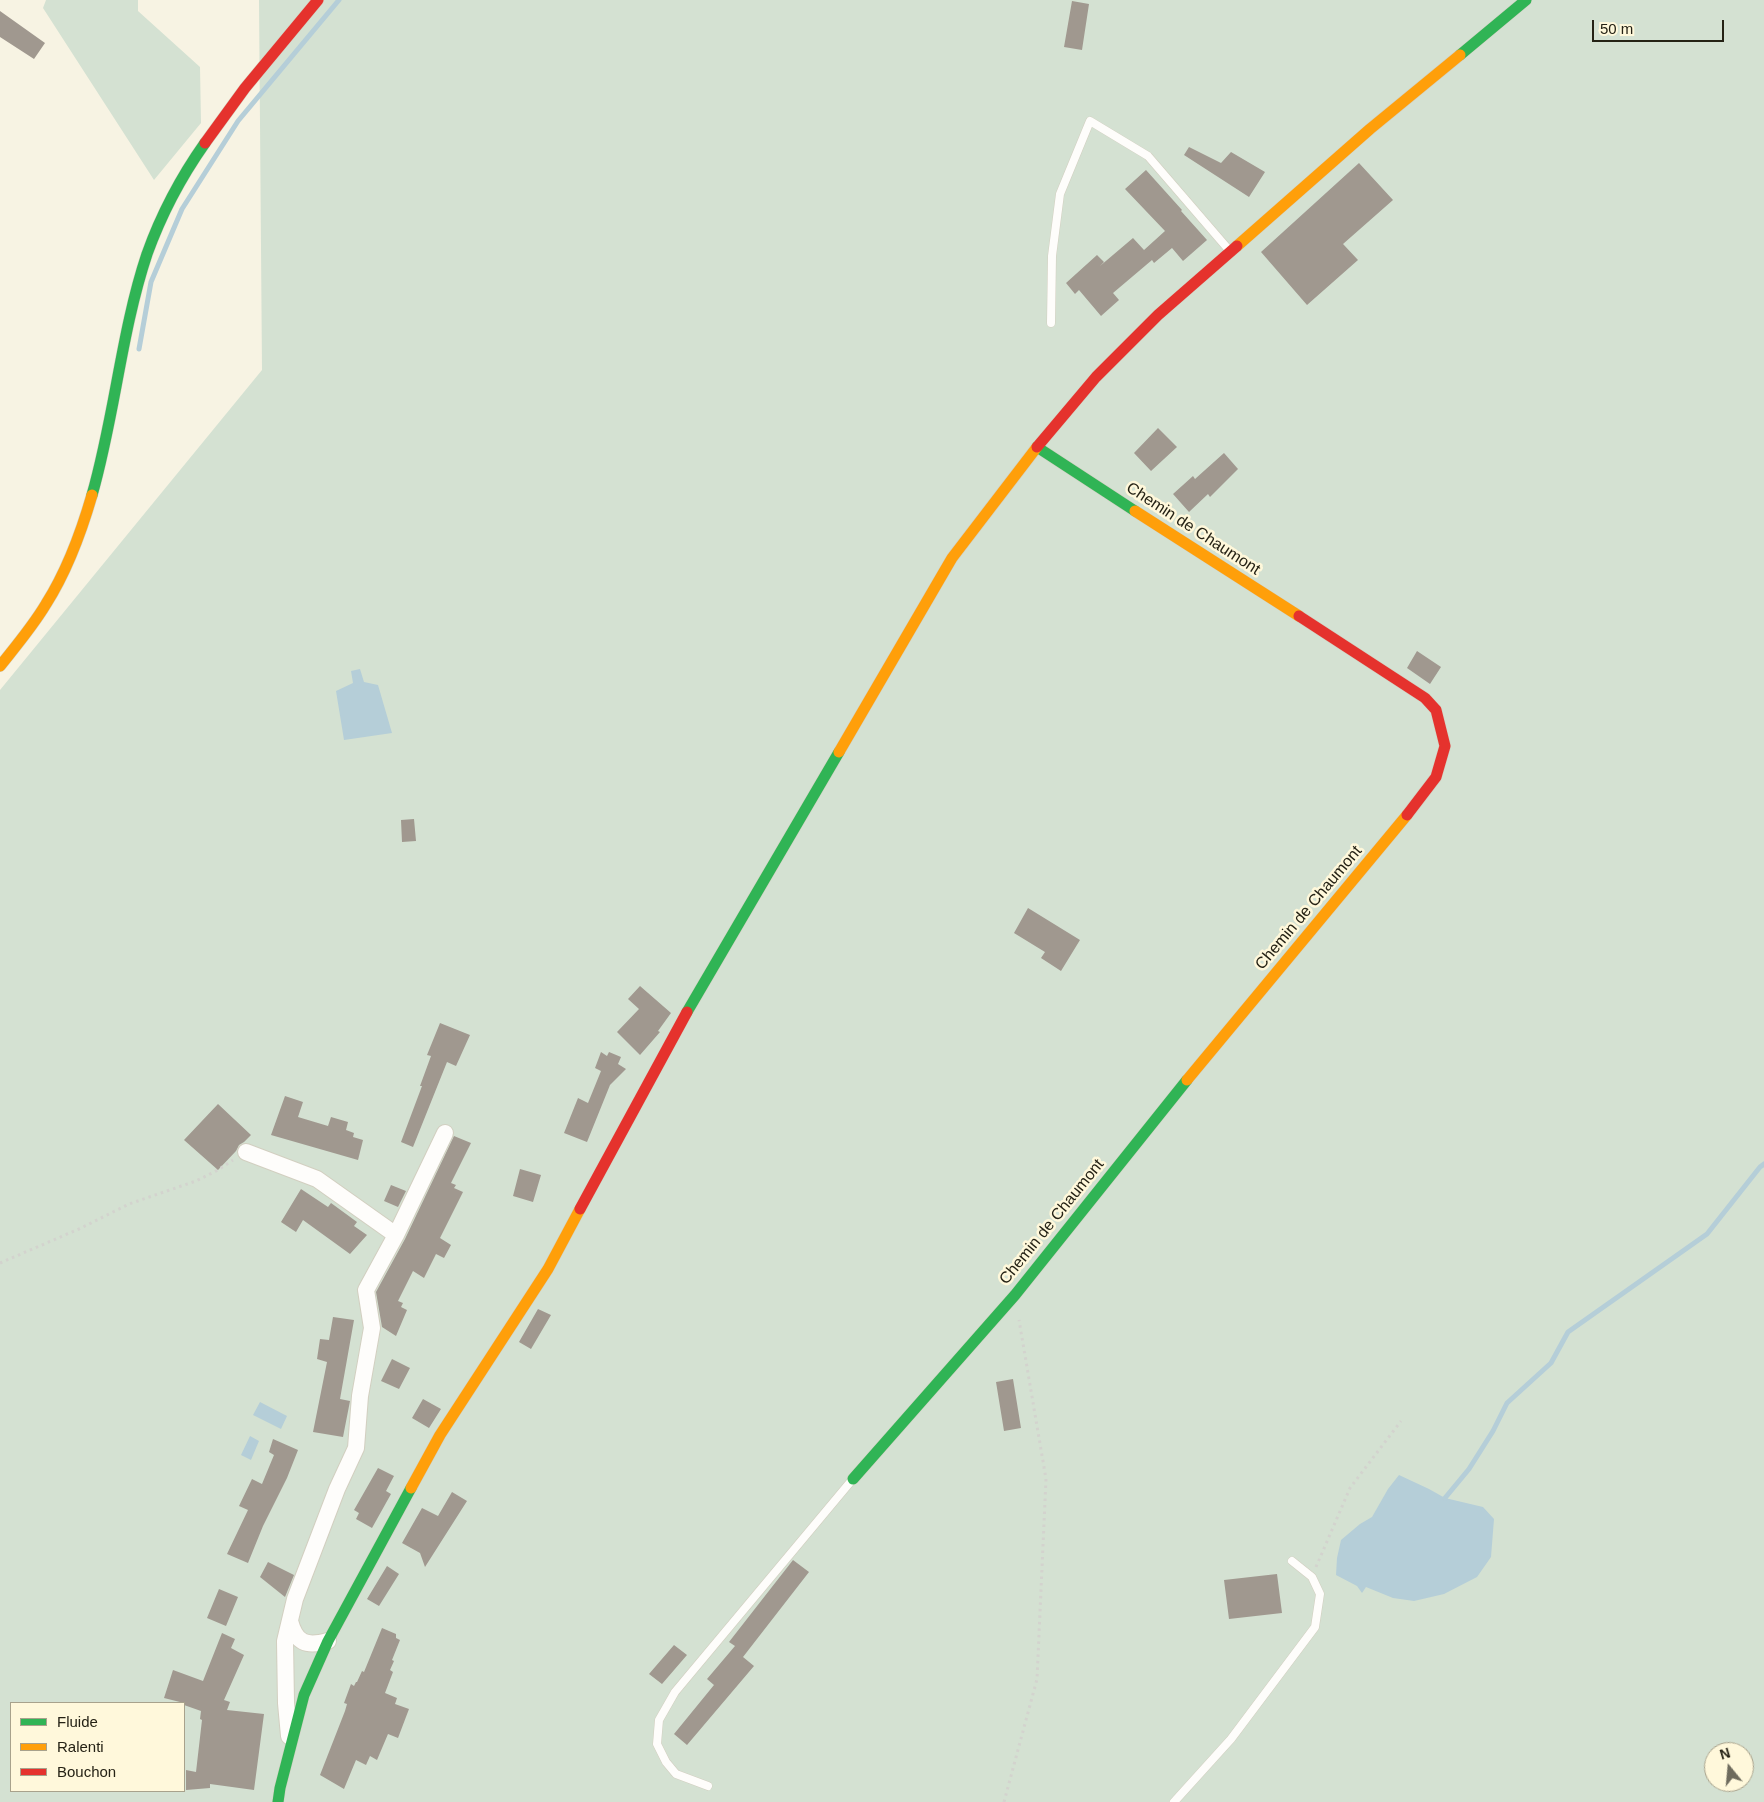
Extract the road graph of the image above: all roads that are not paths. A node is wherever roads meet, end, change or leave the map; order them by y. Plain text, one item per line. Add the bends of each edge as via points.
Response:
1 (318, 0) edge
2 (1526, 0) edge
3 (1230, 252) junction
4 (1051, 323) dead end
5 (1037, 447) junction
6 (0, 666) edge
7 (445, 1133) dead end
8 (246, 1152) road end
9 (396, 1235) junction
10 (854, 1479) joint
11 (1292, 1562) dead end
12 (290, 1621) junction
13 (328, 1641) junction
14 (290, 1750) junction
15 (708, 1786) dead end
16 (278, 1802) edge
17 (1174, 1802) edge

1 - 6 street via 205,140 170,200 148,251 133,303 101,461 86,513 50,597
2 - 3 street via 1370,129
3 - 4 lane via 1148,156 1090,122 1060,194 1052,256
3 - 5 street via 1158,315 1096,377
5 - 10 street, Chemin de Chaumont via 1425,698 1436,710 1445,746 1436,777 1386,842 1178,1092 1015,1296
5 - 13 street via 952,558 680,1024 548,1269 440,1436
7 - 9 street
8 - 9 street via 317,1179
9 - 12 street via 366,1290 372,1328 360,1396 356,1448 295,1599
10 - 15 lane via 675,1692 659,1720 656,1744 666,1762 676,1774
11 - 17 lane via 1312,1577 1320,1594 1314,1627 1232,1739
12 - 13 street via 298,1639 310,1644
12 - 14 street via 286,1642 286,1703
13 - 14 street via 304,1695
14 - 16 street

